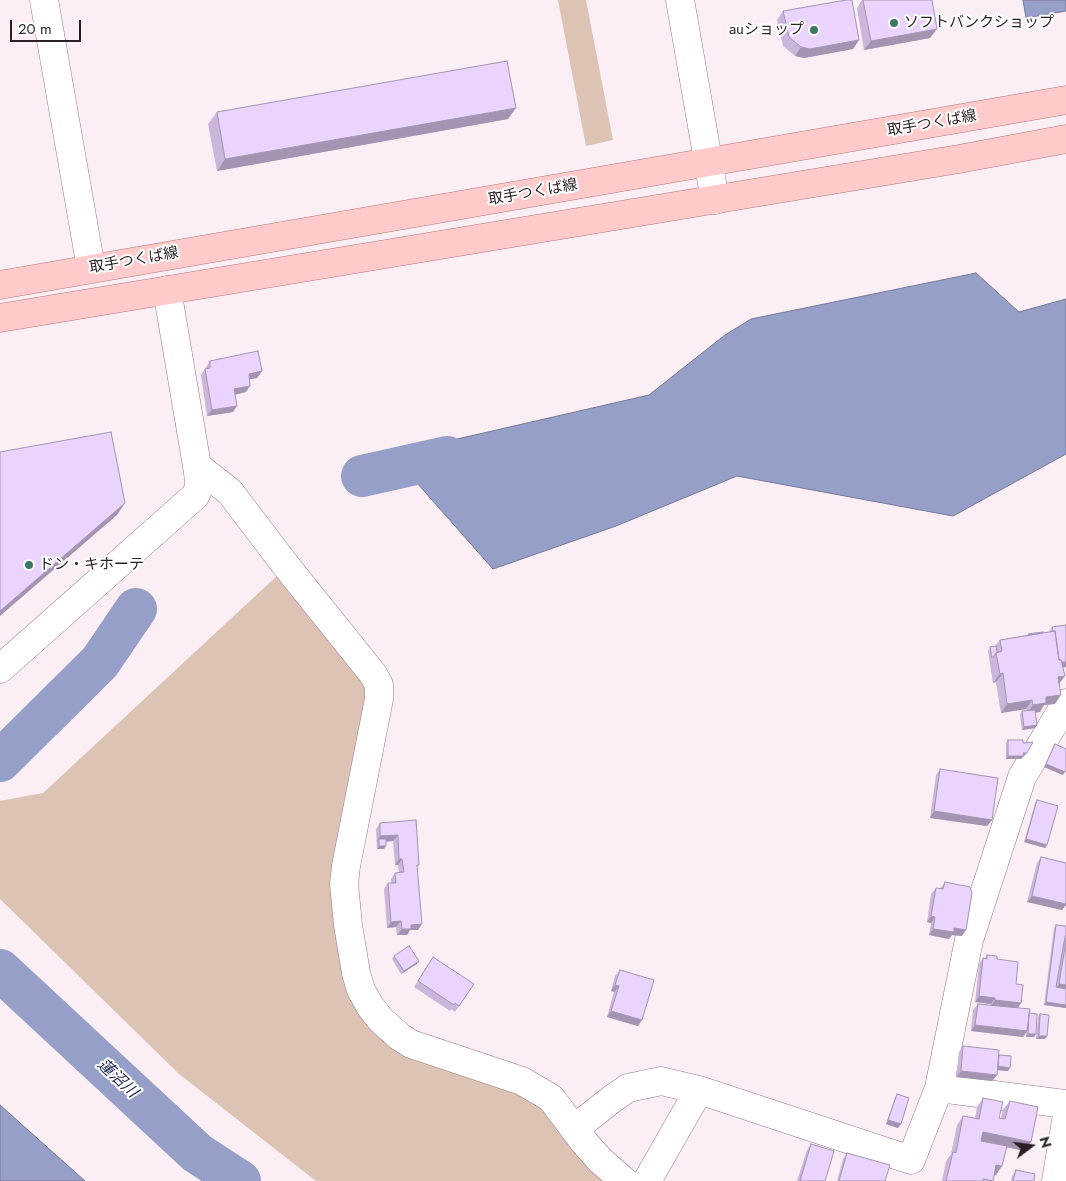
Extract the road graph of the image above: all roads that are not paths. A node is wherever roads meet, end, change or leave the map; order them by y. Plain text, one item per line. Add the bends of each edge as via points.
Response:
1 (44, 0) edge
2 (680, 0) edge
3 (1066, 100) edge
4 (1066, 139) edge
5 (709, 162) junction
6 (715, 200) junction
7 (91, 268) junction
8 (0, 285) edge
9 (167, 290) junction
10 (0, 318) edge
11 (198, 466) junction
12 (0, 669) edge
13 (1066, 703) edge
14 (1057, 735) edge
15 (939, 1088) junction
16 (699, 1090) junction
17 (1066, 1104) edge
18 (1066, 1121) edge
19 (574, 1129) junction
20 (909, 1170) edge
21 (624, 1181) edge
22 (647, 1181) edge
23 (1056, 1181) edge

1 - 7 street
2 - 5 street
3 - 5 main road, 取手つくば線
4 - 6 main road
5 - 6 street
5 - 7 main road, 取手つくば線
6 - 9 main road
7 - 8 main road, 取手つくば線
9 - 10 main road
9 - 11 street
11 - 12 street via 199,488 192,501
11 - 19 street via 230,492 379,685 380,699 344,884 356,974 370,1006 381,1020 412,1044 522,1080 537,1089 551,1098
13 - 14 street
14 - 15 street via 1022,777 969,940
15 - 17 street
15 - 20 street
16 - 19 street via 661,1081 628,1088
16 - 20 street
16 - 22 street
18 - 23 street
19 - 21 street via 600,1160

